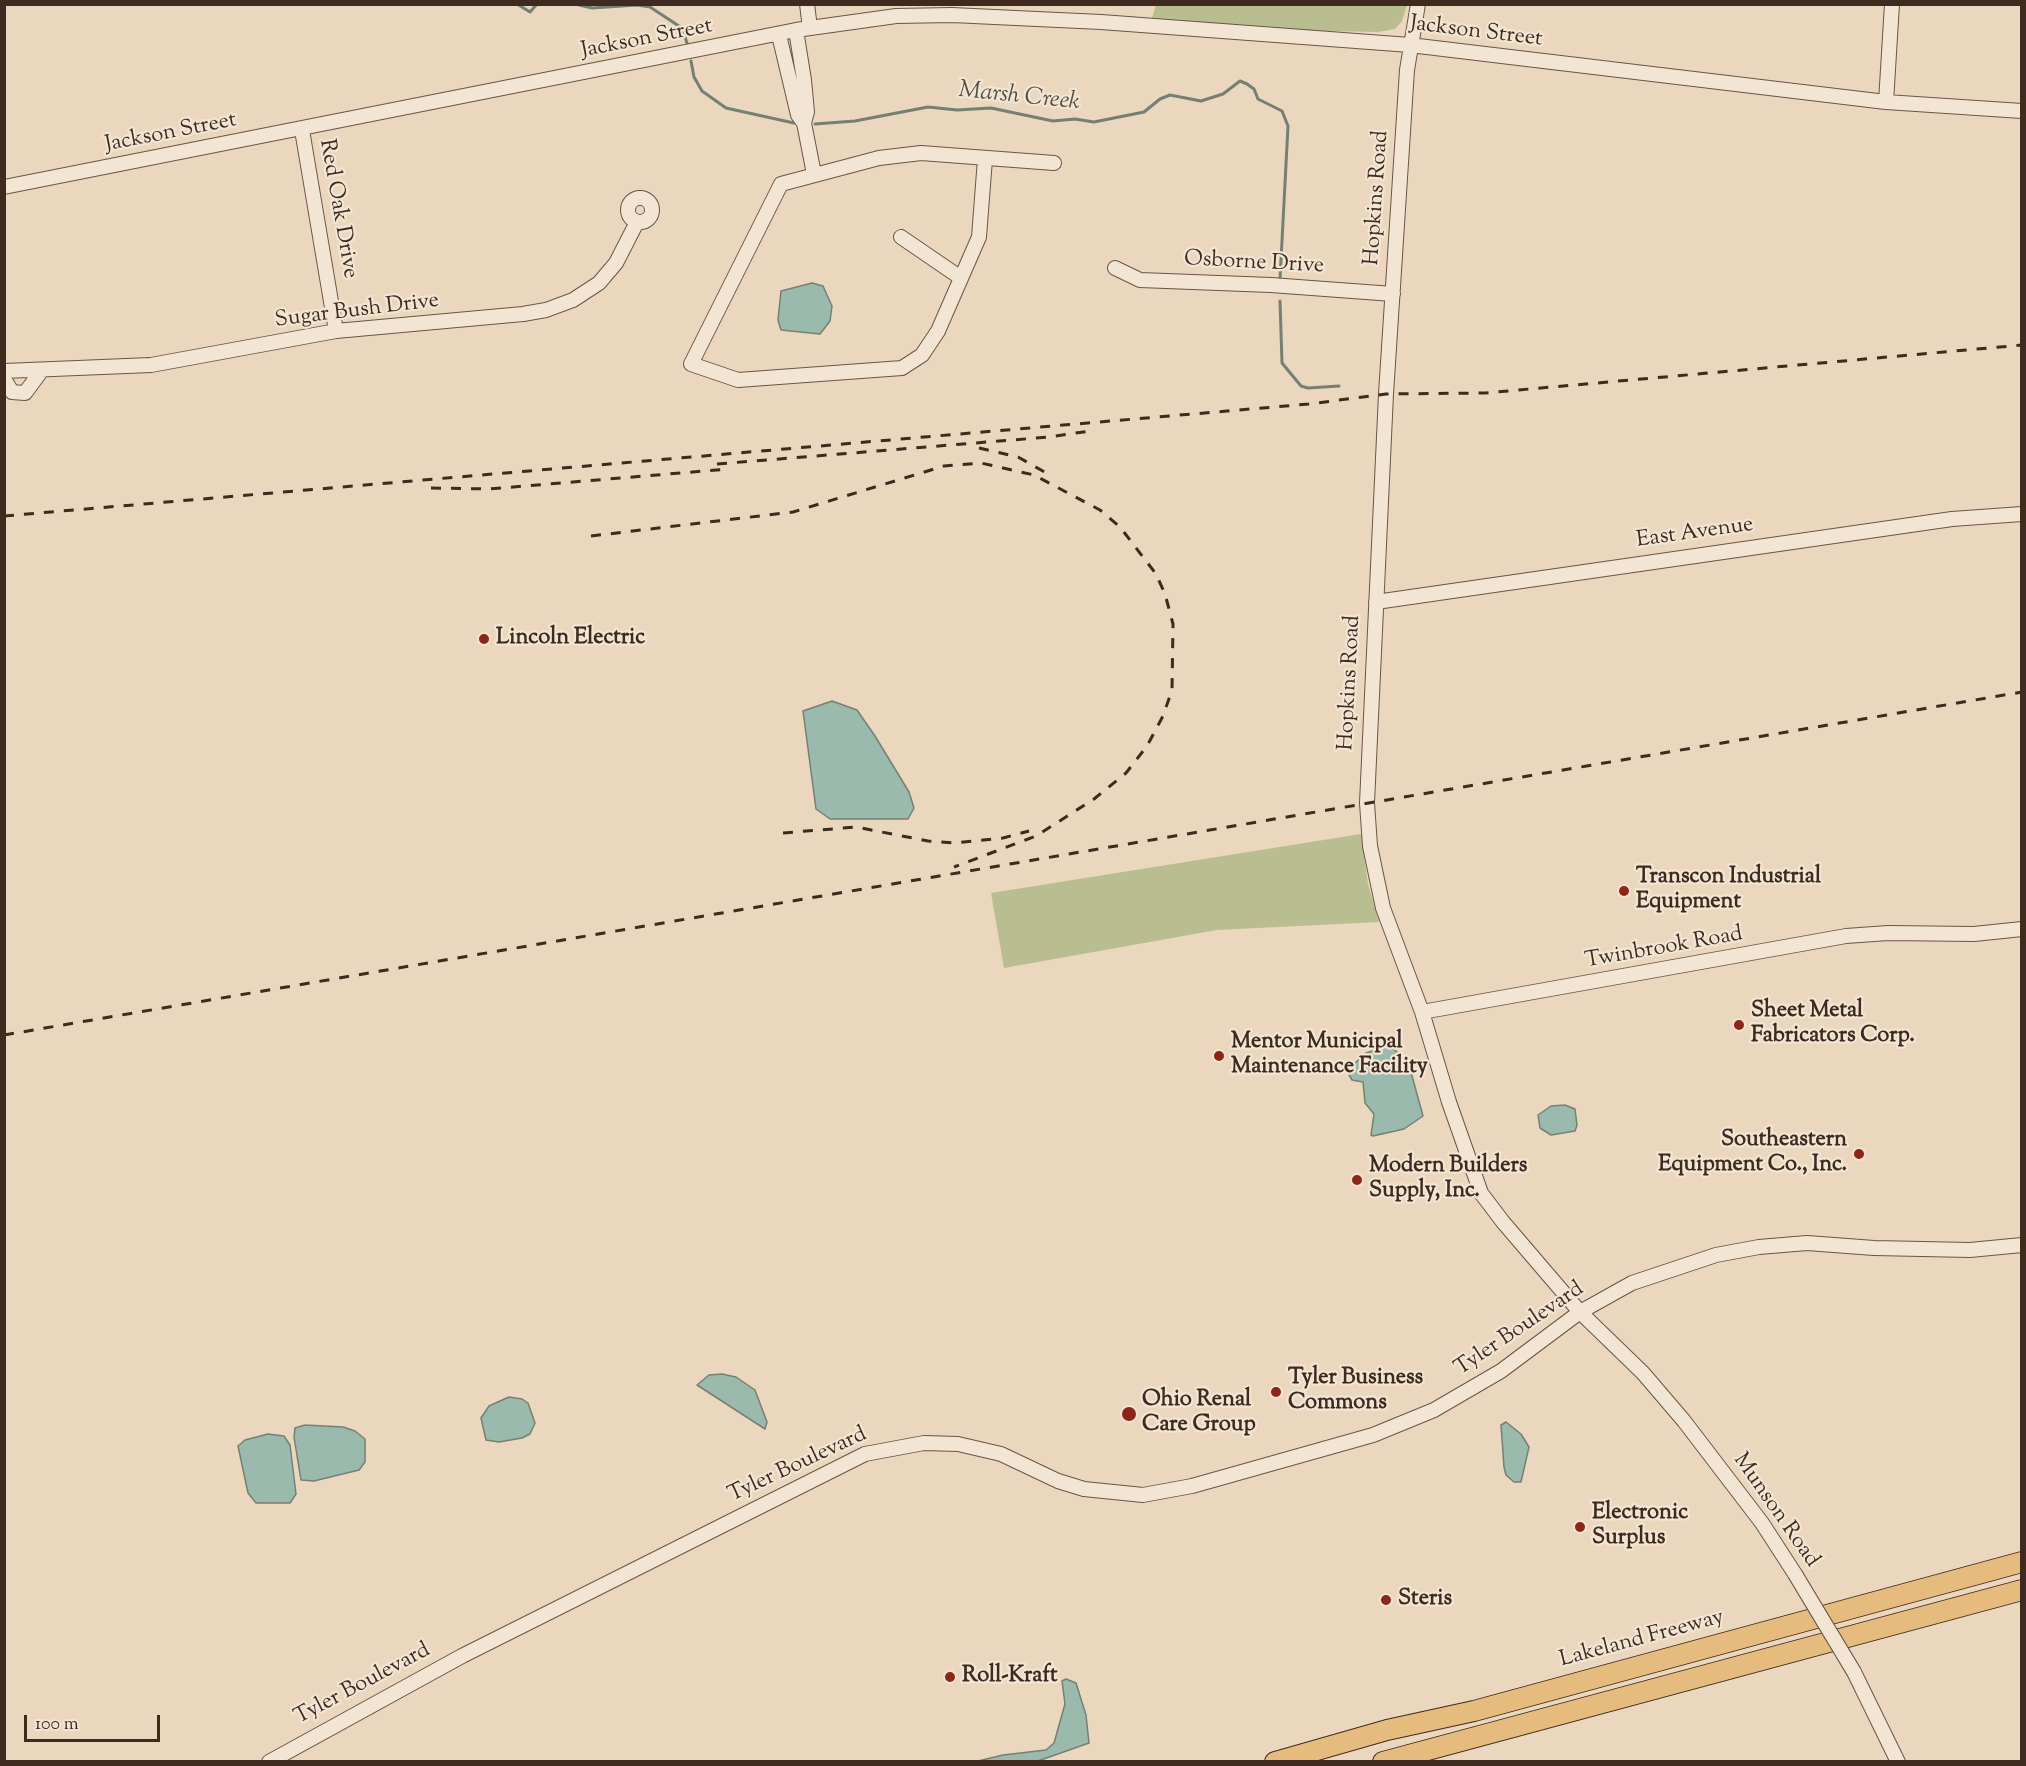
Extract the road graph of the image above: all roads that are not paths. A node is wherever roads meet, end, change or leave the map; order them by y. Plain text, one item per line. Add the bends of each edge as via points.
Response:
1 (807, 4) edge
2 (1418, 4) edge
3 (1892, 4) edge
4 (810, 28) junction
5 (796, 30) junction
6 (778, 35) junction
7 (1410, 45) junction
8 (1886, 102) junction
9 (2022, 111) edge
10 (804, 123) junction
11 (302, 130) junction
12 (985, 159) junction
13 (1054, 163) dead end
14 (814, 174) junction
15 (4, 187) edge
16 (637, 222) dead end
17 (901, 237) dead end
18 (1115, 268) dead end
19 (961, 278) junction
20 (1393, 294) junction
21 (336, 331) junction
22 (42, 370) junction
23 (4, 371) edge
24 (4, 379) edge
25 (2022, 514) edge
26 (1376, 602) junction
27 (2022, 929) edge
28 (1422, 1012) junction
29 (2022, 1245) edge
30 (1580, 1312) junction
31 (2022, 1562) edge
32 (2022, 1590) edge
33 (268, 1761) edge
34 (1275, 1761) edge
35 (1383, 1761) edge
36 (1898, 1761) edge

1 - 4 street
2 - 7 street, Hopkins Road
3 - 8 street
4 - 5 street, Jackson Street
4 - 7 street, Jackson Street via 896,16 952,15
5 - 6 street, Jackson Street
5 - 10 street via 807,112
6 - 10 street via 798,115
6 - 11 street, Jackson Street
7 - 8 street, Jackson Street
7 - 20 street, Hopkins Road
8 - 9 street, Jackson Street
10 - 14 street
11 - 15 street, Jackson Street
11 - 21 street, Red Oak Drive
12 - 13 street
12 - 14 street via 921,153 879,158
12 - 19 street via 979,237
14 - 19 street via 781,184 691,364 738,380 902,368 922,355 938,331
16 - 21 street, Sugar Bush Drive via 608,274 560,305 523,314
17 - 19 street
18 - 20 street, Osborne Drive via 1140,280
20 - 26 street, Hopkins Road
21 - 22 street, Sugar Bush Drive via 180,361
22 - 23 street, Sugar Bush Drive
22 - 24 street via 25,393 12,392
25 - 26 street, East Avenue via 1952,519
26 - 28 street, Hopkins Road via 1367,803 1370,846 1383,908
27 - 28 street, Twinbrook Road via 1974,934 1846,936
28 - 30 street, Hopkins Road via 1481,1193
29 - 30 street, Tyler Boulevard via 1970,1250 1807,1243 1739,1249 1632,1283
30 - 33 street, Tyler Boulevard via 1501,1371 1434,1410 1373,1435 1184,1488 1143,1496 1100,1492 1058,1481 1001,1454 958,1444 924,1443 865,1454 462,1656
30 - 36 street, Munson Road, bridge via 1643,1373 1762,1523 1854,1672
31 - 34 highway, Lakeland Freeway
32 - 35 highway

